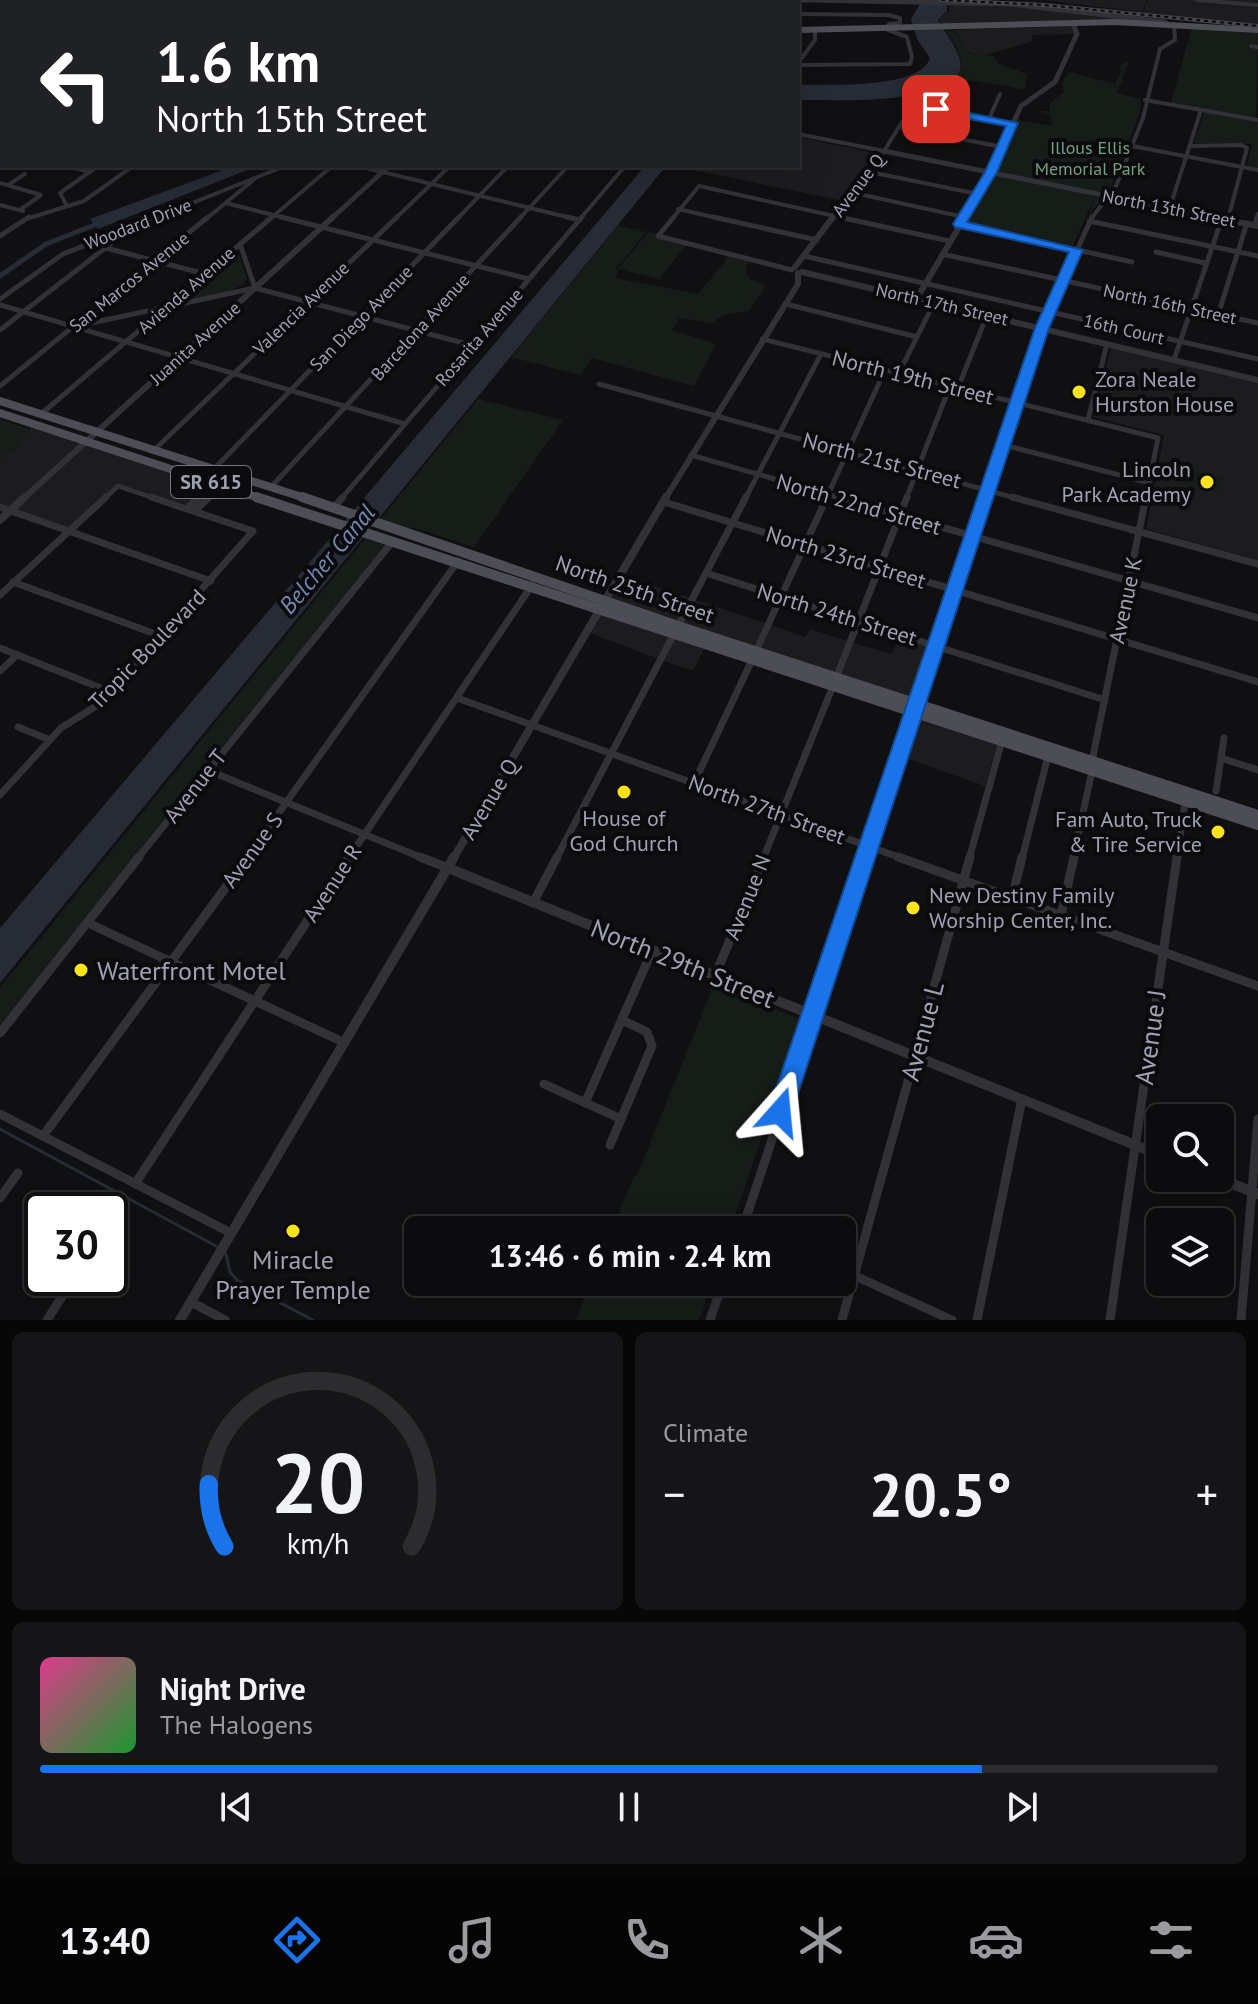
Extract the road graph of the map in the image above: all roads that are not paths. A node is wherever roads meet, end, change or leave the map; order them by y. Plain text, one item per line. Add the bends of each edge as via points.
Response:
1 (812, 0) edge
2 (1197, 0) edge
3 (1258, 5) edge
4 (800, 14) edge
5 (814, 14) junction
6 (1137, 20) junction
7 (1073, 23) junction
8 (1174, 24) junction
9 (887, 29) junction
10 (1258, 30) edge
11 (816, 31) junction
12 (800, 32) edge
13 (1251, 46) dead end
14 (1258, 47) edge
15 (800, 61) edge
16 (800, 64) edge
17 (957, 89) dead end
18 (1000, 94) dead end
19 (1145, 100) junction
20 (924, 101) junction
21 (1201, 110) junction
22 (989, 119) junction
23 (1258, 120) edge
24 (1013, 123) junction
25 (899, 127) junction
26 (800, 134) edge
27 (1132, 146) junction
28 (1190, 146) junction
29 (1002, 147) junction
30 (884, 151) junction
31 (1187, 156) junction
32 (1243, 167) junction
33 (75, 168) edge
34 (95, 168) edge
35 (130, 168) edge
36 (280, 168) edge
37 (330, 168) edge
38 (366, 168) edge
39 (387, 168) edge
40 (448, 168) edge
41 (506, 168) edge
42 (566, 168) edge
43 (623, 168) edge
44 (1258, 170) edge
45 (90, 172) junction
46 (383, 172) junction
47 (870, 172) junction
48 (991, 172) junction
49 (25, 174) dead end
50 (257, 177) junction
51 (0, 183) edge
52 (431, 184) junction
53 (8, 185) junction
54 (854, 193) junction
55 (978, 194) junction
56 (479, 195) junction
57 (1110, 196) junction
58 (226, 203) junction
59 (0, 205) edge
60 (67, 206) junction
61 (530, 207) junction
62 (1170, 207) junction
63 (678, 209) junction
64 (20, 210) junction
65 (274, 214) junction
66 (1258, 214) edge
67 (32, 215) junction
68 (835, 216) junction
69 (964, 217) junction
70 (1225, 219) junction
71 (580, 220) junction
72 (1089, 221) junction
73 (1247, 223) junction
74 (959, 224) junction
75 (1256, 225) edge
76 (132, 227) junction
77 (323, 227) junction
78 (0, 236) edge
79 (374, 239) junction
80 (817, 240) junction
81 (949, 241) junction
82 (240, 244) junction
83 (1211, 247) junction
84 (106, 248) junction
85 (1077, 250) junction
86 (1156, 252) dead end
87 (1238, 252) junction
88 (424, 253) junction
89 (942, 254) junction
90 (1258, 256) edge
91 (156, 261) junction
92 (1132, 262) dead end
93 (1205, 263) junction
94 (477, 265) junction
95 (798, 269) junction
96 (205, 274) junction
97 (812, 274) junction
98 (529, 279) junction
99 (1063, 281) junction
100 (925, 284) junction
101 (255, 288) junction
102 (917, 298) junction
103 (0, 299) edge
104 (307, 302) junction
105 (934, 303) junction
106 (786, 304) junction
107 (0, 305) edge
108 (167, 307) junction
109 (1191, 308) junction
110 (23, 312) junction
111 (1049, 312) junction
112 (987, 315) junction
113 (1218, 315) junction
114 (362, 317) junction
115 (1258, 323) edge
116 (75, 326) junction
117 (1042, 328) junction
118 (0, 330) edge
119 (417, 331) junction
120 (917, 337) junction
121 (762, 339) junction
122 (1179, 341) junction
123 (125, 342) junction
124 (1107, 344) junction
125 (471, 345) junction
126 (821, 354) junction
127 (178, 358) junction
128 (1258, 359) edge
129 (1174, 360) junction
130 (885, 370) junction
131 (899, 373) junction
132 (233, 374) junction
133 (1258, 380) edge
134 (599, 384) dead end
135 (0, 386) edge
136 (954, 387) junction
137 (291, 391) junction
138 (1, 402) edge
139 (1017, 403) junction
140 (347, 407) junction
141 (0, 413) edge
142 (41, 414) junction
143 (716, 414) junction
144 (1088, 420) junction
145 (405, 424) junction
146 (96, 432) junction
147 (780, 432) junction
148 (1158, 438) joint
149 (85, 442) junction
150 (1004, 445) junction
151 (848, 450) junction
152 (153, 451) junction
153 (691, 455) junction
154 (917, 469) junction
155 (213, 470) junction
156 (757, 475) junction
157 (216, 483) junction
158 (1150, 483) junction
159 (271, 487) junction
160 (988, 489) junction
161 (247, 493) junction
162 (827, 495) junction
163 (664, 502) junction
164 (0, 507) edge
165 (334, 507) junction
166 (192, 509) junction
167 (10, 511) junction
168 (898, 515) junction
169 (0, 520) edge
170 (732, 522) junction
171 (66, 531) junction
172 (1140, 531) junction
173 (418, 536) junction
174 (973, 536) junction
175 (393, 541) junction
176 (805, 544) junction
177 (458, 561) junction
178 (1258, 564) edge
179 (880, 567) junction
180 (706, 573) junction
181 (1130, 580) junction
182 (211, 581) junction
183 (13, 582) junction
184 (532, 585) junction
185 (956, 590) junction
186 (0, 595) edge
187 (781, 596) junction
188 (603, 605) junction
189 (1258, 618) edge
190 (858, 621) junction
191 (677, 629) junction
192 (161, 636) junction
193 (1117, 639) junction
194 (937, 645) junction
195 (0, 648) edge
196 (17, 655) junction
197 (754, 655) junction
198 (0, 671) edge
199 (835, 682) junction
200 (1258, 682) edge
201 (111, 692) junction
202 (457, 698) junction
203 (1105, 700) junction
204 (916, 708) junction
205 (534, 724) junction
206 (18, 727) dead end
207 (1224, 738) dead end
208 (50, 740) junction
209 (1002, 741) junction
210 (1015, 746) junction
211 (614, 752) junction
212 (1048, 756) junction
213 (1221, 758) junction
214 (1092, 766) junction
215 (207, 770) junction
216 (1258, 770) edge
217 (694, 783) junction
218 (1216, 791) dead end
219 (0, 795) edge
220 (1185, 802) junction
221 (287, 803) junction
222 (780, 814) junction
223 (1258, 815) edge
224 (1258, 825) edge
225 (364, 834) junction
226 (871, 846) junction
227 (448, 868) junction
228 (963, 880) junction
229 (1012, 898) junction
230 (533, 903) junction
231 (1061, 915) junction
232 (88, 923) junction
233 (652, 951) junction
234 (1162, 952) junction
235 (171, 962) junction
236 (715, 976) junction
237 (1258, 986) edge
238 (255, 1003) junction
239 (812, 1015) junction
240 (622, 1020) junction
241 (0, 1033) edge
242 (345, 1043) junction
243 (915, 1056) junction
244 (544, 1084) dead end
245 (1022, 1099) junction
246 (585, 1103) junction
247 (0, 1114) edge
248 (621, 1119) junction
249 (1258, 1119) edge
250 (43, 1136) junction
251 (610, 1145) dead end
252 (1135, 1145) junction
253 (1146, 1149) edge
254 (18, 1173) dead end
255 (135, 1184) junction
256 (1234, 1184) edge
257 (1255, 1193) edge
258 (0, 1198) edge
259 (750, 1216) edge
260 (231, 1233) junction
261 (856, 1268) edge
262 (856, 1276) edge
263 (62, 1296) edge
264 (718, 1296) edge
265 (848, 1296) edge
266 (191, 1302) junction
267 (47, 1320) edge
268 (180, 1320) edge
269 (225, 1320) edge
270 (710, 1320) edge
271 (842, 1320) edge
272 (952, 1320) edge
273 (977, 1320) edge
274 (1110, 1320) edge
275 (1241, 1320) edge

1 - 5 street
1 - 6 street via 1009,4
2 - 3 street
4 - 5 street
5 - 9 street via 900,18
6 - 7 main road
6 - 8 main road
7 - 9 main road
7 - 24 street via 1077,34 1059,77 1026,101
8 - 10 main road
8 - 19 street via 1175,40 1160,49
9 - 11 main road
9 - 16 street via 907,37 910,64
11 - 12 main road
11 - 15 street
13 - 14 street
17 - 20 street, Avenue Q
18 - 22 street
19 - 21 street
19 - 27 street
20 - 22 street via 936,109
20 - 25 street, Avenue Q via 913,104
21 - 23 street
21 - 28 street
22 - 24 street
24 - 29 street
25 - 29 street
25 - 30 street, Avenue Q
26 - 30 street, North 13th Street
27 - 31 street
27 - 57 street
28 - 31 street
28 - 32 street via 1245,146
29 - 48 street
30 - 47 street, Avenue Q
30 - 48 street, North 13th Street
31 - 32 street
31 - 62 street
32 - 44 street
32 - 70 street
33 - 45 street
34 - 45 street
35 - 60 street via 84,201
36 - 50 street, Woodard Drive
37 - 65 street, Avienda Avenue
38 - 46 street
39 - 46 street, Juanita Avenue
40 - 52 street, Valencia Avenue
41 - 56 street, San Diego Avenue
42 - 61 street, Barcelona Avenue
43 - 71 street, Rosarita Avenue
45 - 60 street via 60,193
46 - 52 street
46 - 77 street, Juanita Avenue
47 - 54 street, Avenue Q
47 - 55 street
48 - 55 street
48 - 57 street, North 13th Street
49 - 53 street
50 - 58 street, San Marcos Avenue
50 - 76 street, Woodard Drive
51 - 53 street
52 - 56 street
52 - 79 street, Valencia Avenue
53 - 64 street via 41,195
54 - 68 street, Avenue Q
54 - 69 street
55 - 69 street
56 - 61 street
56 - 88 street, San Diego Avenue
57 - 62 street, North 13th Street
57 - 72 street
58 - 65 street
58 - 91 street, San Marcos Avenue
59 - 64 street
60 - 67 street
61 - 71 street
61 - 94 street, Barcelona Avenue
62 - 70 street, North 13th Street
63 - 68 street via 699,186
63 - 80 street
63 - 95 street, North 17th Street via 658,236
64 - 67 street
65 - 77 street
65 - 82 street, Avienda Avenue
66 - 75 street
67 - 78 street
68 - 80 street, Avenue Q
68 - 81 street
69 - 74 street
70 - 73 street, North 13th Street
70 - 83 street
71 - 98 street, Rosarita Avenue
72 - 83 street
72 - 85 street
73 - 75 street, North 13th Street
73 - 87 street
74 - 81 street
74 - 85 street
76 - 84 street
76 - 103 street, Woodard Drive via 63,254
77 - 79 street
77 - 101 street, Juanita Avenue
79 - 88 street
79 - 104 street, Valencia Avenue
80 - 95 street, Avenue Q
81 - 89 street
82 - 96 street, Avienda Avenue
82 - 101 street
83 - 87 street
83 - 93 street
84 - 91 street
84 - 110 street
85 - 92 street
85 - 99 street
86 - 93 street
87 - 90 street
87 - 113 street
88 - 94 street
88 - 114 street, San Diego Avenue
89 - 99 street, North 16th Street
89 - 100 street
91 - 96 street
91 - 116 street, San Marcos Avenue
93 - 109 street
94 - 98 street
94 - 119 street, Barcelona Avenue
95 - 97 street
95 - 97 street, North 17th Street
95 - 100 street, 16th Court
95 - 106 street, Avenue Q
96 - 108 street, Avienda Avenue
97 - 102 street, North 17th Street
98 - 125 street, Rosarita Avenue
99 - 109 street, North 16th Street
99 - 111 street
100 - 102 street
100 - 111 street, 16th Court
101 - 104 street
101 - 108 street
101 - 127 street, Juanita Avenue
102 - 105 street, North 17th Street
104 - 114 street
104 - 132 street, Valencia Avenue
105 - 112 street, North 17th Street
105 - 120 street
106 - 120 street
106 - 121 street, Avenue Q
107 - 110 street
108 - 116 street
108 - 123 street, Avienda Avenue
109 - 113 street, North 16th Street
109 - 122 street
110 - 116 street
110 - 118 street
111 - 117 street
111 - 122 street, 16th Court
112 - 117 street, North 17th Street
112 - 136 street, Avenue N
113 - 115 street, North 16th Street
114 - 119 street
114 - 137 street, San Diego Avenue
116 - 123 street
116 - 135 street, San Marcos Avenue
117 - 124 street, North 17th Street
117 - 139 street
119 - 125 street
119 - 140 street, Barcelona Avenue
120 - 131 street
121 - 126 street, North 19th Street
121 - 143 street, Avenue Q
122 - 128 street, 16th Court
122 - 129 street
123 - 127 street
123 - 142 street, Avienda Avenue
124 - 129 street, North 17th Street
124 - 144 street
125 - 145 street, Rosarita Avenue
126 - 130 street, North 19th Street
126 - 147 street
127 - 132 street
127 - 146 street, Juanita Avenue
129 - 133 street, North 17th Street
130 - 131 street, North 19th Street
130 - 151 street
131 - 136 street, North 19th Street
132 - 137 street
132 - 152 street, Valencia Avenue
134 - 143 street, North 21st Street
136 - 139 street, North 19th Street
136 - 154 street, Avenue N
137 - 140 street
137 - 155 street, San Diego Avenue
138 - 142 main road, North 25th Street / SR 615
139 - 144 street, North 19th Street
139 - 150 street
140 - 145 street
140 - 159 street, Barcelona Avenue
141 - 149 main road, North 25th Street / SR 615
142 - 146 main road, North 25th Street / SR 615
143 - 147 street, North 21st Street
143 - 153 street, Avenue Q
144 - 148 street, North 19th Street
145 - 165 street, Rosarita Avenue
146 - 149 street, Juanita Avenue
146 - 152 main road, North 25th Street / SR 615
147 - 151 street, North 21st Street
147 - 156 street
148 - 158 street, Avenue K
149 - 157 main road, North 25th Street / SR 615
149 - 167 street, Juanita Avenue
150 - 158 street
150 - 160 street
151 - 154 street, North 21st Street
151 - 162 street
152 - 155 main road, North 25th Street / SR 615
153 - 156 street, North 22nd Street
153 - 163 street, Avenue Q
154 - 160 street, North 21st Street
154 - 168 street, Avenue N
155 - 159 main road, North 25th Street / SR 615
156 - 162 street, North 22nd Street
156 - 170 street
157 - 161 main road, North 25th Street / SR 615
157 - 166 street
158 - 172 street, Avenue K
159 - 161 main road
159 - 165 main road, North 25th Street / SR 615
160 - 172 street, North 21st Street
160 - 174 street
161 - 175 main road, North 25th Street / SR 615
162 - 168 street, North 22nd Street
162 - 176 street
163 - 170 street, North 23rd Street
163 - 188 street, Avenue Q
164 - 167 street
165 - 173 main road, North 25th Street / SR 615
166 - 171 street via 118,486
166 - 182 street, Tropic Boulevard via 253,531
167 - 169 street, Juanita Avenue
167 - 171 street
168 - 174 street, North 22nd Street
168 - 179 street, Avenue N
170 - 176 street, North 23rd Street
170 - 180 street
171 - 182 street
171 - 183 street
172 - 178 street, North 21st Street
172 - 181 street, Avenue K
173 - 175 main road
173 - 188 main road, North 25th Street / SR 615
174 - 181 street, North 22nd Street
174 - 185 street
175 - 177 main road, North 25th Street / SR 615
175 - 215 street, Avenue T
176 - 179 street, North 23rd Street
176 - 187 street
177 - 184 main road, North 25th Street / SR 615
177 - 221 street, Avenue S
179 - 185 street, North 23rd Street
179 - 190 street, Avenue N
180 - 187 street, North 24th Street
180 - 191 street
181 - 189 street, North 22nd Street
181 - 193 street, Avenue K
182 - 192 street, Tropic Boulevard
183 - 186 street
183 - 192 street
184 - 188 main road, North 25th Street / SR 615
184 - 202 street, Avenue R
185 - 193 street, North 23rd Street
185 - 194 street
187 - 190 street, North 24th Street
187 - 197 street
188 - 191 main road, North 25th Street / SR 615
188 - 205 street, Avenue Q
190 - 194 street, North 24th Street
190 - 199 street, Avenue N
191 - 197 main road, North 25th Street / SR 615
191 - 197 main road, North 25th Street / SR 615
191 - 211 street
192 - 201 street, Tropic Boulevard
193 - 200 street, North 23rd Street
193 - 203 street, Avenue K
194 - 203 street, North 24th Street
194 - 204 street
195 - 196 street
196 - 198 street
196 - 201 street
197 - 199 main road, North 25th Street / SR 615
197 - 217 street
199 - 204 main road, North 25th Street / SR 615
199 - 222 street, Avenue N
201 - 208 street, Tropic Boulevard
202 - 205 street, North 27th Street
202 - 225 street, Avenue R
203 - 214 street, Avenue K
204 - 209 main road, North 25th Street / SR 615
204 - 214 main road, North 25th Street / SR 615
204 - 226 street
205 - 211 street, North 27th Street
205 - 227 street, Avenue Q
206 - 208 street
207 - 213 street
208 - 219 street, Tropic Boulevard
209 - 210 main road, North 25th Street / SR 615
209 - 228 street, Avenue L
210 - 212 main road, North 25th Street / SR 615
210 - 214 main road
211 - 217 street, North 27th Street
211 - 230 street
212 - 214 main road, North 25th Street / SR 615
212 - 229 street
213 - 216 street
213 - 218 street
214 - 220 main road, North 25th Street / SR 615
214 - 223 main road, North 25th Street / SR 615
214 - 231 street, Avenue K
215 - 221 street, North 29th Street
215 - 232 street, Avenue T
217 - 222 street, North 27th Street
220 - 224 main road, North 25th Street / SR 615
220 - 234 street, Avenue J
221 - 225 street, North 29th Street
221 - 235 street, Avenue S
222 - 226 street, North 27th Street
222 - 236 street, Avenue N
225 - 227 street, North 29th Street
225 - 238 street, Avenue R
226 - 228 street, North 27th Street
226 - 239 street
227 - 230 street, North 29th Street
227 - 242 street, Avenue Q
228 - 229 street, North 27th Street
228 - 243 street, Avenue L
229 - 231 street, North 27th Street
230 - 233 street, North 29th Street
231 - 234 street, North 27th Street
232 - 235 street
232 - 241 street, Avenue T
233 - 236 street, North 29th Street
233 - 240 street
234 - 237 street, North 27th Street
234 - 252 street, Avenue J
235 - 238 street
235 - 250 street, Avenue S
236 - 239 street, North 29th Street
238 - 242 street
238 - 255 street, Avenue R
239 - 243 street, North 29th Street
239 - 259 street
240 - 246 street
240 - 248 street via 647,1032 652,1046
242 - 260 street, Avenue Q
243 - 245 street, North 29th Street
243 - 261 street, Avenue L
244 - 246 street
245 - 252 street, North 29th Street
245 - 273 street
246 - 248 street
247 - 250 street
248 - 251 street
249 - 257 street
250 - 255 street
252 - 253 street, North 29th Street
252 - 274 street, Avenue J
254 - 258 street
255 - 260 street
256 - 257 street
257 - 275 street
260 - 266 street, Avenue Q
262 - 272 street
263 - 267 street
264 - 270 street
265 - 271 street, Avenue L
266 - 268 street, Avenue Q
266 - 269 street

